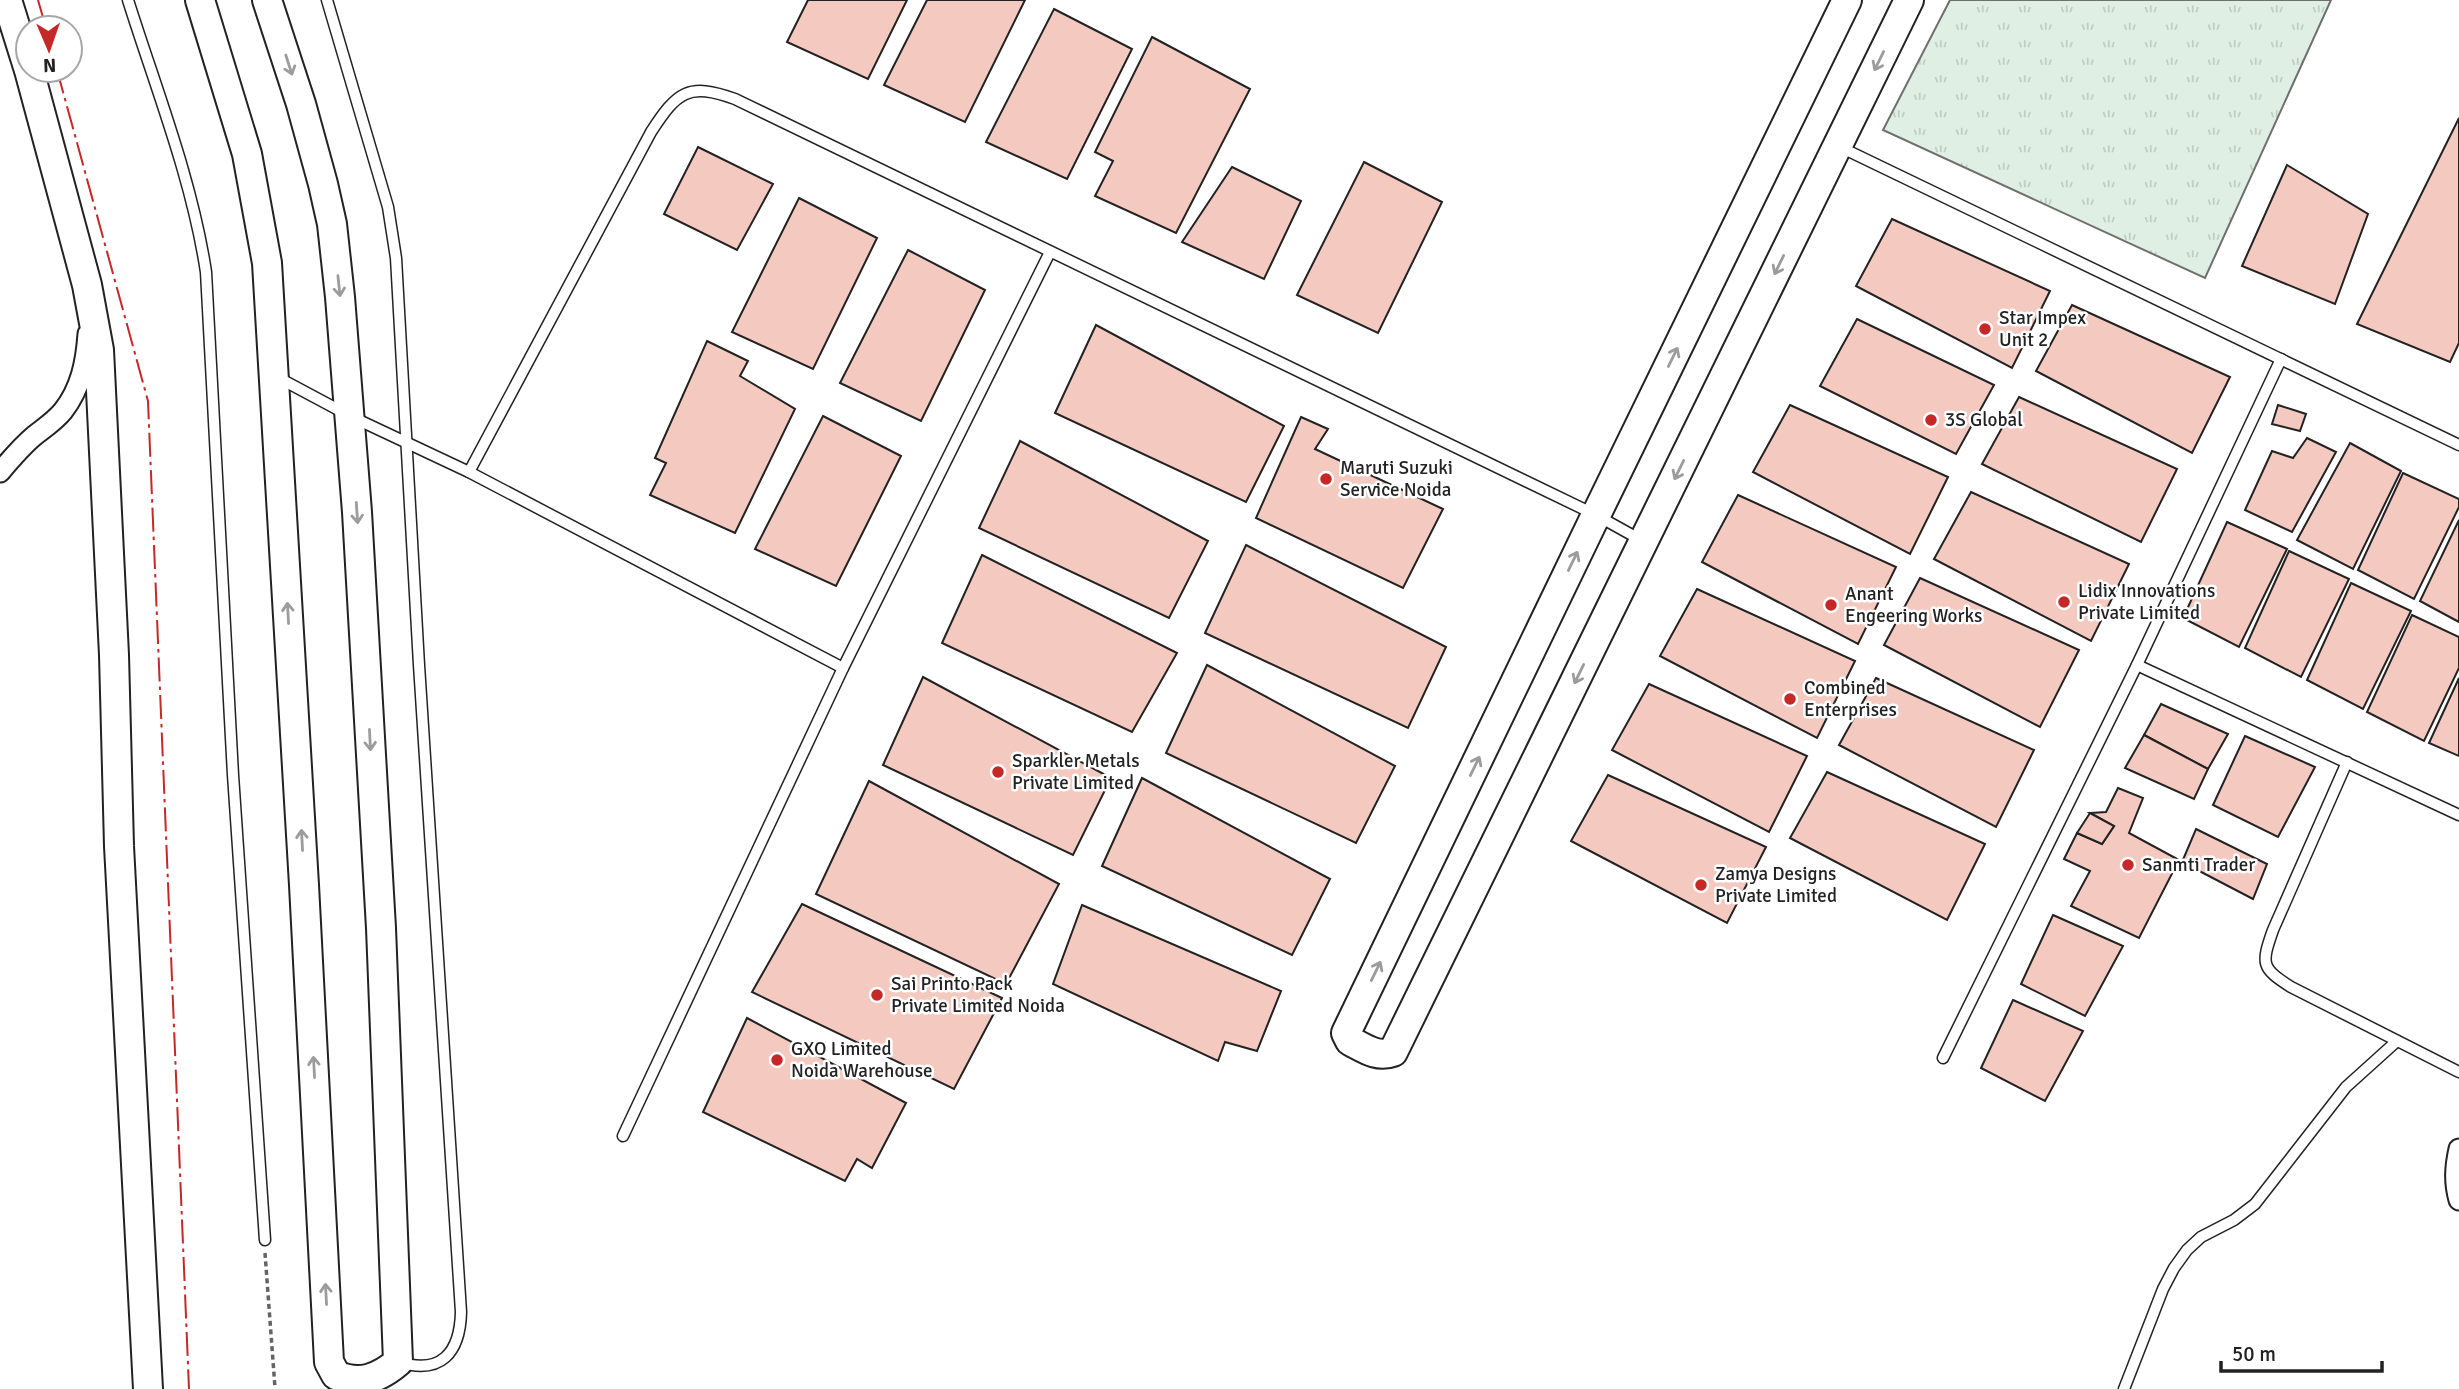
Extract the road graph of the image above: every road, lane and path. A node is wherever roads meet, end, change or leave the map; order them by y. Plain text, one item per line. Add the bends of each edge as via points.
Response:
1 (6, 0) edge
2 (128, 0) edge
3 (200, 0) edge
4 (267, 0) edge
5 (327, 0) edge
6 (1847, 0) edge
7 (1909, 0) edge
8 (14, 25) edge
9 (32, 84) edge
10 (1838, 146) junction
11 (1050, 252) junction
12 (91, 306) junction
13 (2281, 359) junction
14 (274, 375) junction
15 (349, 415) junction
16 (407, 443) junction
17 (2459, 446) edge
18 (0, 472) edge
19 (469, 472) junction
20 (1596, 515) junction
21 (1644, 541) junction
22 (2137, 665) junction
23 (843, 668) junction
24 (2347, 762) junction
25 (2459, 815) edge
26 (2397, 1041) junction
27 (1943, 1058) dead end
28 (2459, 1072) edge
29 (623, 1136) dead end
30 (2459, 1149) edge
31 (2459, 1200) edge
32 (265, 1240) joint
33 (398, 1362) junction
34 (275, 1388) edge
35 (148, 1389) edge
36 (2124, 1389) edge

1 - 8 street
2 - 32 lane via 190,196 206,272 233,775
3 - 14 street via 257,200 267,263
4 -> 15 street via 301,104 332,223
5 - 16 lane via 388,207 396,258
20 -> 6 street
7 -> 10 street
9 - 12 street
10 - 13 lane
10 -> 21 street
11 - 19 lane via 735,99 696,90 667,106 651,132
11 - 20 lane
11 - 23 lane
12 - 18 street via 86,358 72,398
12 - 35 street via 103,411 119,846
13 - 17 lane
13 - 22 lane
14 - 15 lane
33 -> 14 street via 382,1376 349,1381 336,1375 330,1362
15 - 16 lane
15 -> 33 street via 380,914
16 - 19 lane
16 - 33 lane via 461,1312 460,1333 445,1359 415,1367
19 - 23 lane
20 - 21 lane
21 -> 20 street via 1393,1052 1376,1054 1350,1041 1346,1032
22 - 24 lane
22 - 27 lane
23 - 29 lane
24 - 25 lane
24 - 26 lane via 2273,930 2265,964 2291,988
26 - 28 lane
26 - 36 lane via 2346,1087 2255,1204 2187,1250 2164,1289
30 - 31 street via 2455,1186
32 - 34 path

